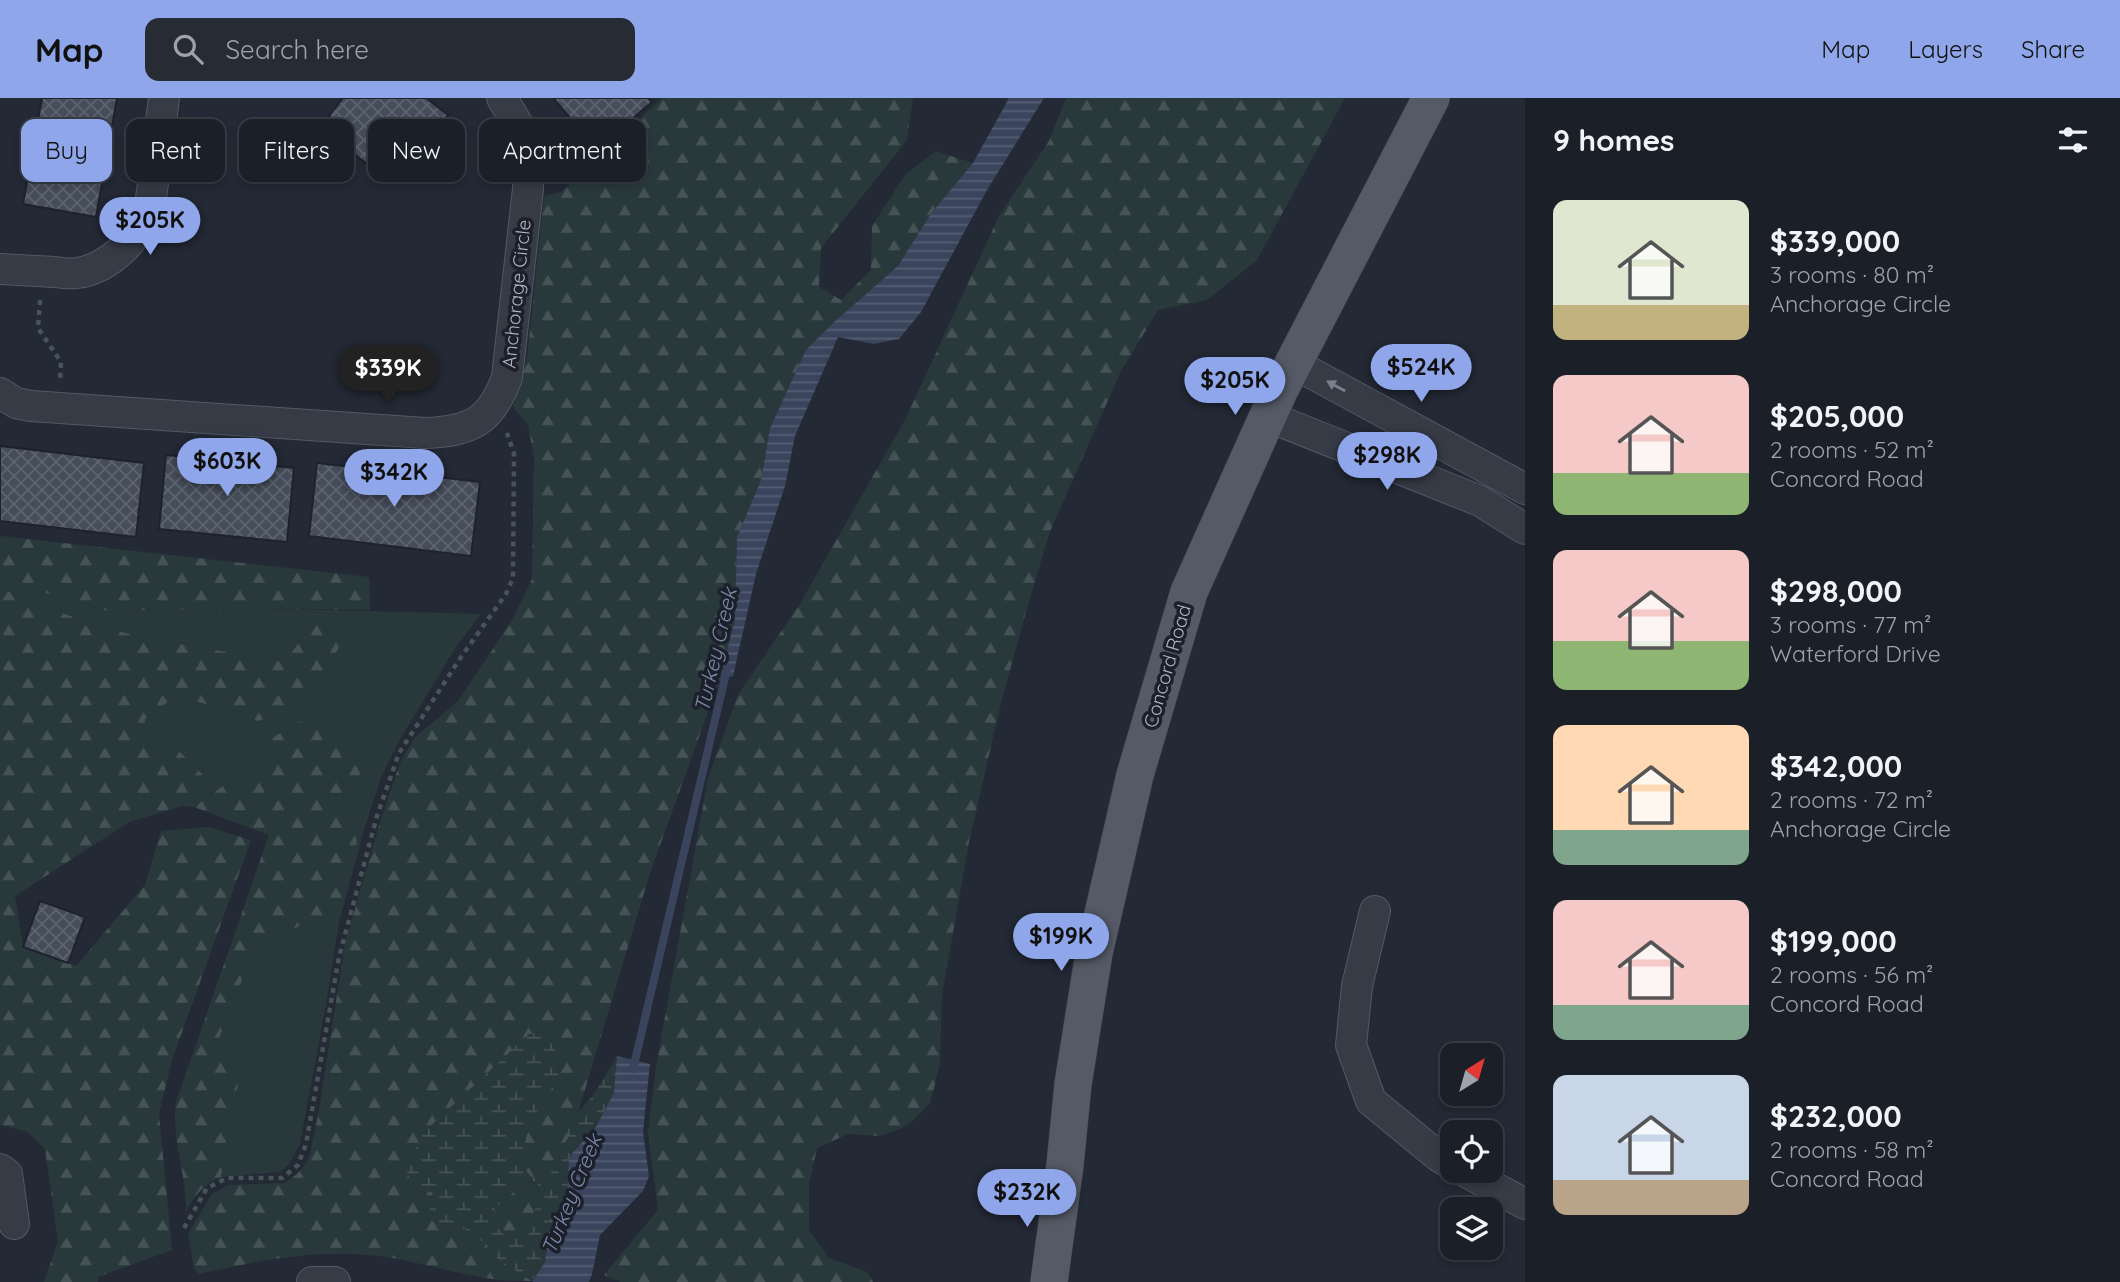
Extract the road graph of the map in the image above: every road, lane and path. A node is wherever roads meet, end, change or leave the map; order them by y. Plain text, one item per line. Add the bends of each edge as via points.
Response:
1 (164, 98) edge
2 (502, 98) edge
3 (1431, 98) edge
4 (0, 270) edge
5 (41, 272) junction
6 (1293, 363) junction
7 (60, 390) dead end
8 (0, 393) edge
9 (490, 411) junction
10 (1267, 416) junction
11 (1464, 455) junction
12 (1446, 488) junction
13 (1525, 489) edge
14 (1521, 519) edge
15 (1375, 911) dead end
16 (1440, 1157) edge
17 (0, 1169) edge
18 (1486, 1183) edge
19 (1525, 1204) edge
20 (14, 1224) dead end
21 (184, 1228) dead end
22 (312, 1282) edge
23 (335, 1282) edge
24 (1049, 1282) edge

1 - 5 street via 147,219 130,241 99,266 78,273
2 - 9 street, Anchorage Circle via 524,142 528,188 509,366
3 - 6 main road, Concord Road
4 - 5 street
5 - 7 path via 38,328 61,362
6 - 10 main road, Concord Road
11 -> 6 street
8 - 9 street via 31,407 425,433 460,429
9 - 21 path via 504,425 514,454 513,578 399,753 339,957 306,1144 298,1165 282,1178 227,1178 207,1188
10 - 12 street
10 - 24 main road, Concord Road via 1188,592 1135,775 1094,953
11 - 12 street
11 - 13 street
12 - 14 street
15 - 16 street via 1357,986 1351,1045 1371,1101
17 - 20 street via 7,1174
18 - 19 street
22 - 23 street

